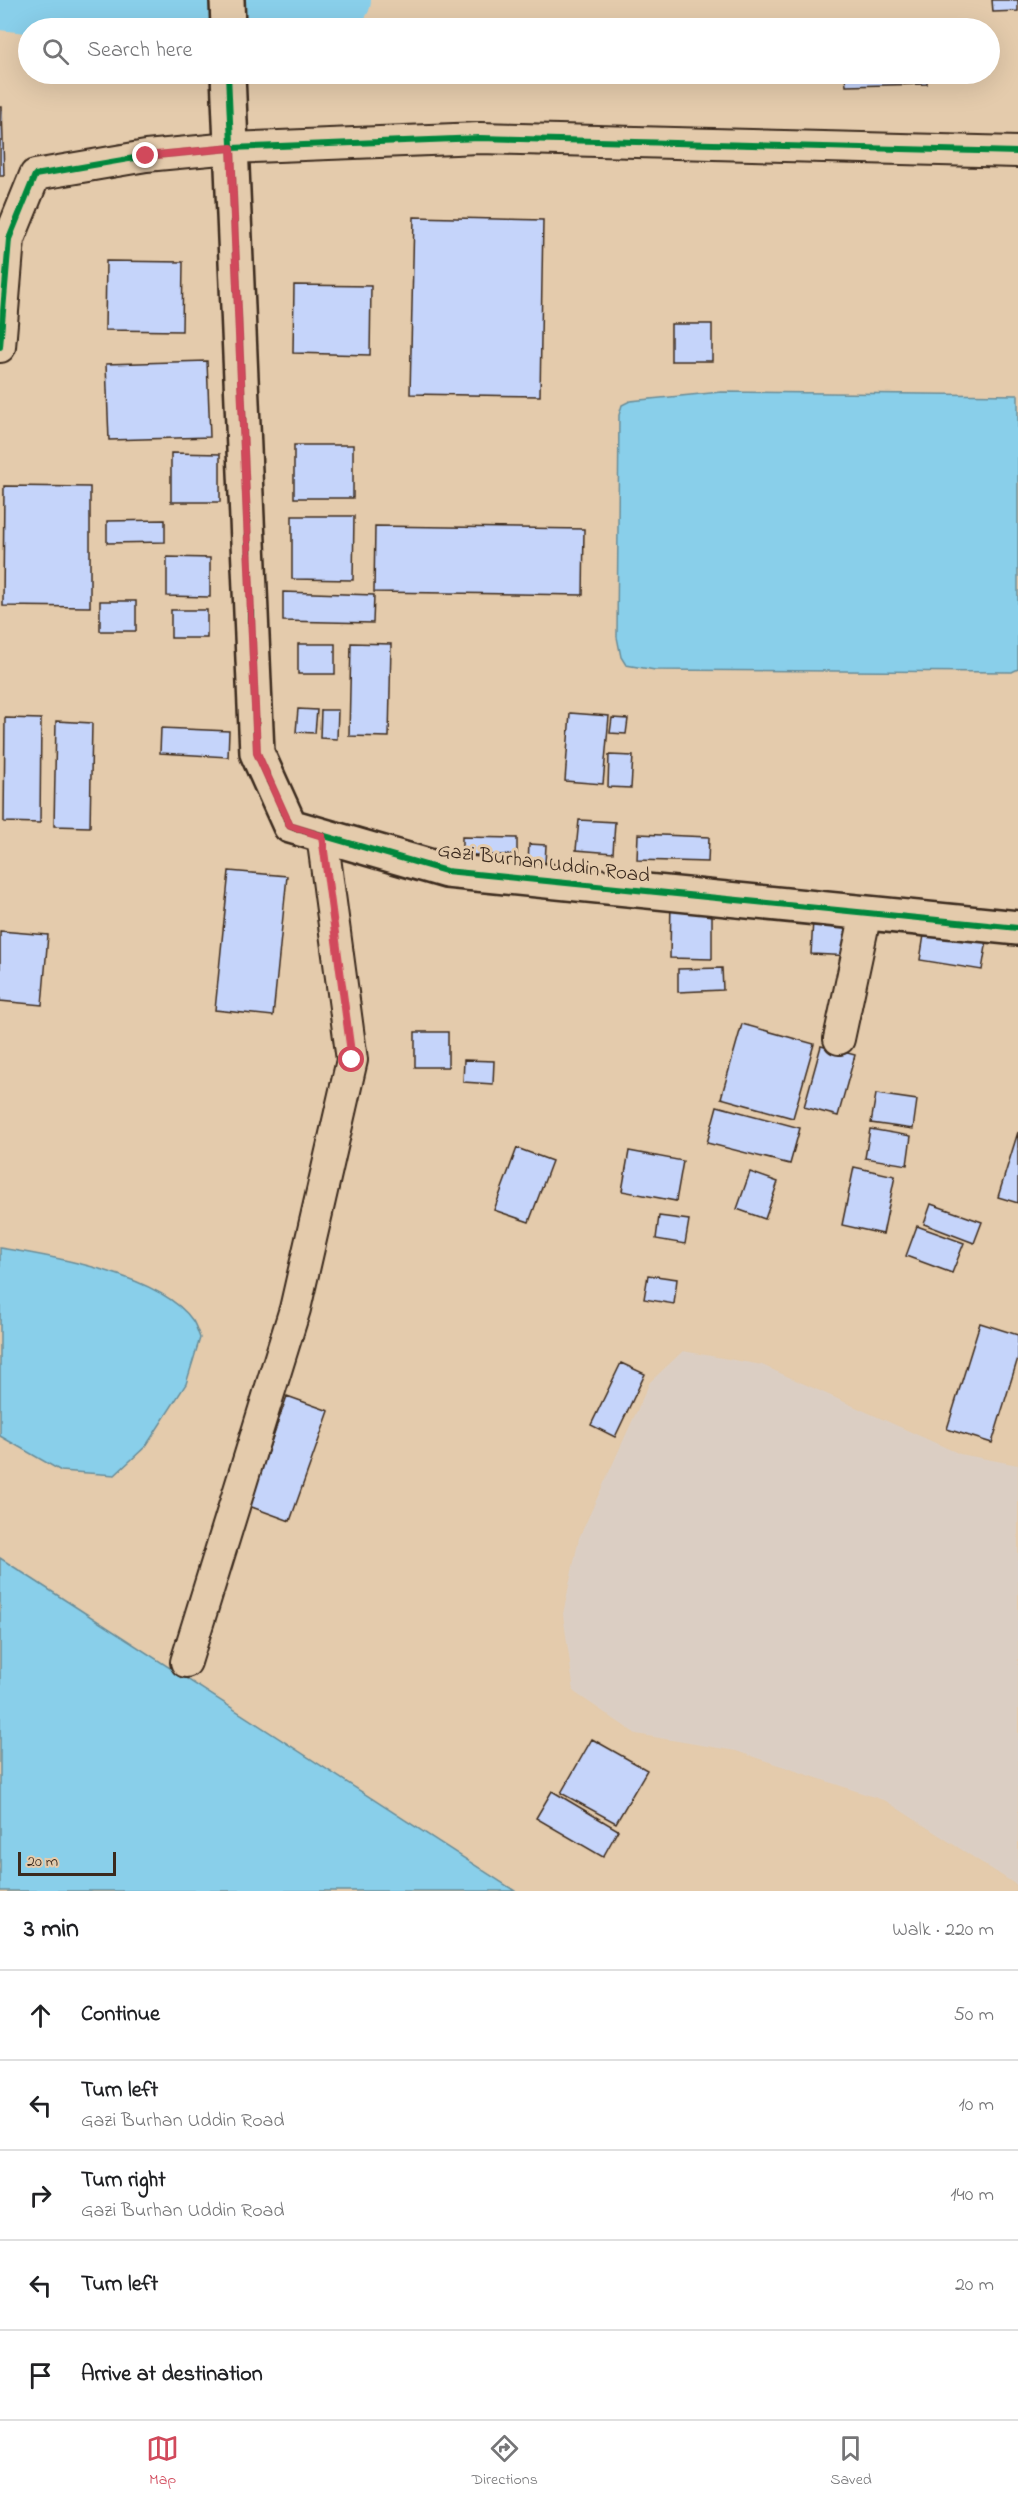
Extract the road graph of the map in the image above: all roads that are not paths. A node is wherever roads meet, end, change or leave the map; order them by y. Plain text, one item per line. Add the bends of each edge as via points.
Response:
1 (227, 0) edge
2 (228, 18) edge
3 (229, 88) edge
4 (231, 148) junction
5 (1018, 152) edge
6 (0, 347) edge
7 (322, 836) junction
8 (866, 913) junction
9 (1018, 928) edge
10 (839, 1039) dead end
11 (186, 1662) dead end

1 - 2 street
3 - 4 street, Gazi Burhan Uddin Road
4 - 5 street via 480,138
4 - 6 street via 146,156 35,175 9,239
4 - 7 street, Gazi Burhan Uddin Road via 257,753 290,826
7 - 8 street, Gazi Burhan Uddin Road via 446,871
7 - 11 street via 352,1060 295,1309
8 - 9 street, Gazi Burhan Uddin Road
8 - 10 street

